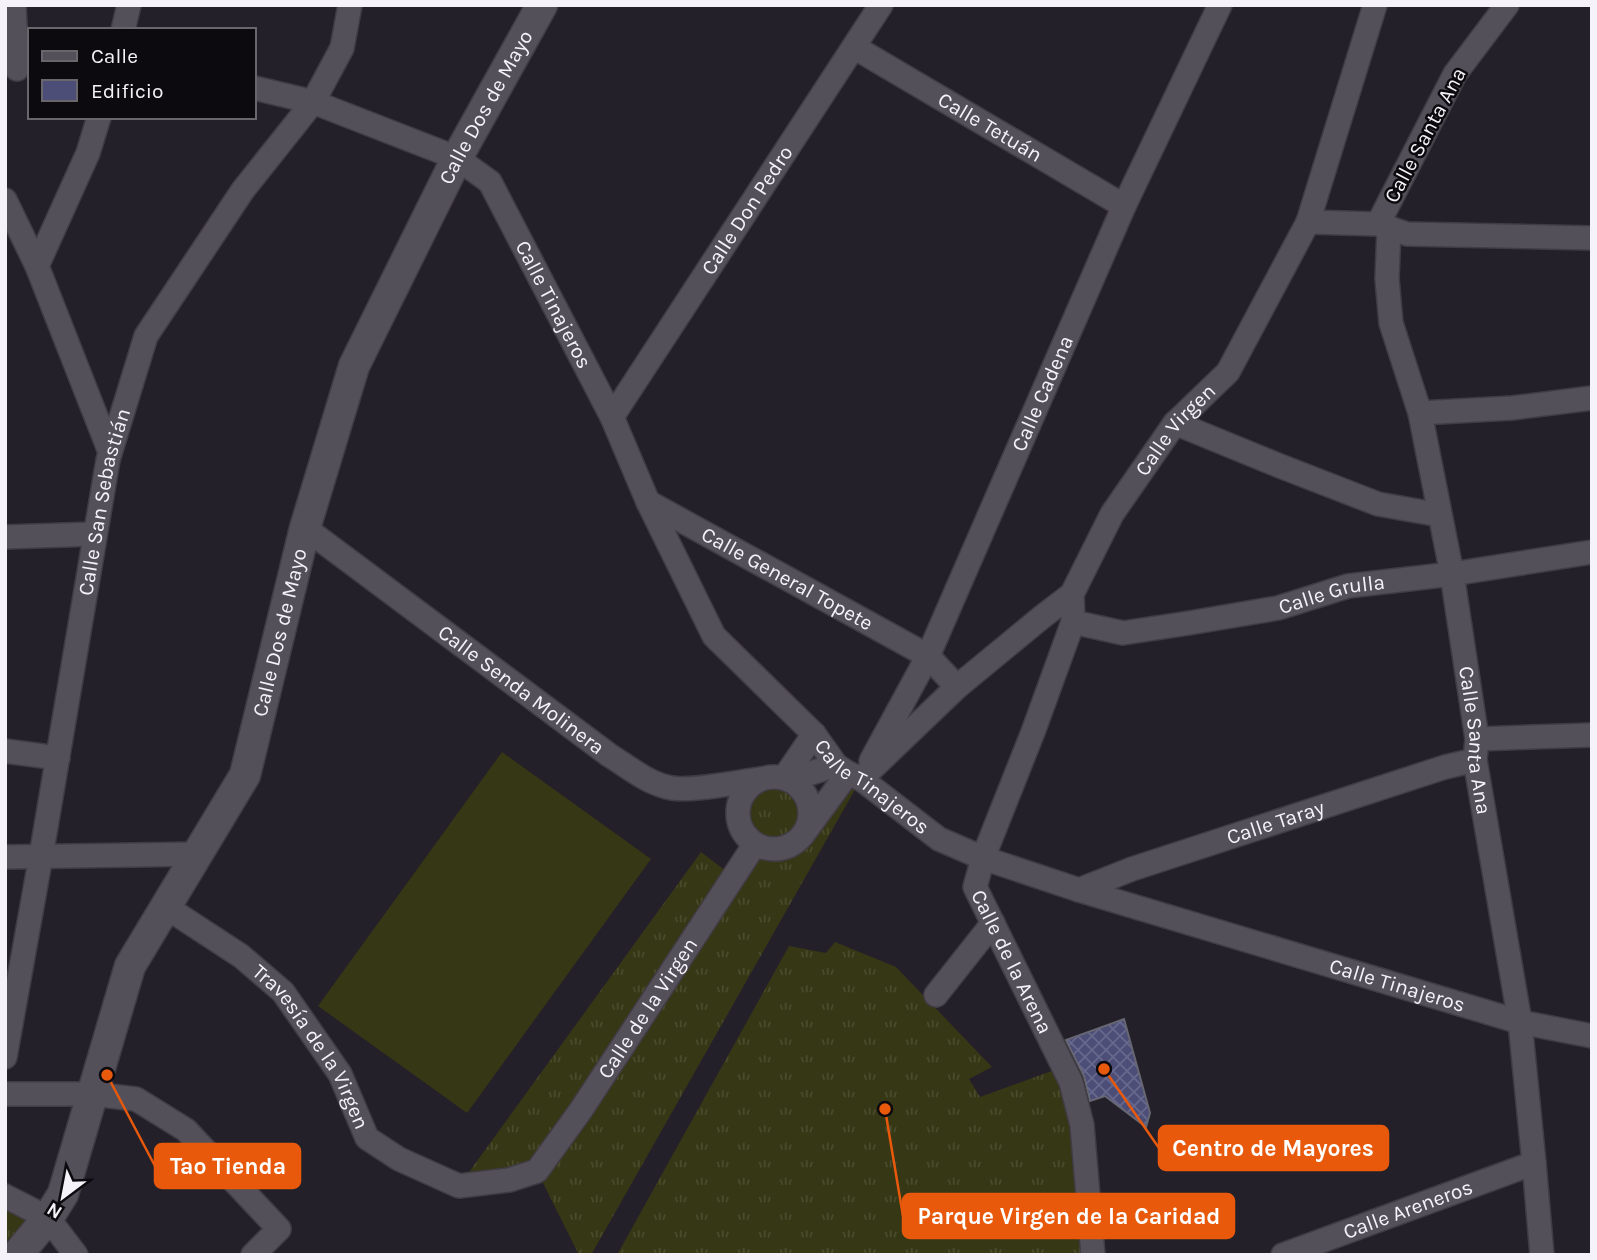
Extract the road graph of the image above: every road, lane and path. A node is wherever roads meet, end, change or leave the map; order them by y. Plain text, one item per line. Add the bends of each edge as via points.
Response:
1 (14, 5) edge
2 (129, 5) edge
3 (350, 5) edge
4 (542, 5) edge
5 (881, 5) edge
6 (1220, 5) edge
7 (1375, 5) edge
8 (1507, 5) edge
9 (123, 28) edge
10 (854, 47) junction
11 (17, 69) edge
12 (256, 88) edge
13 (313, 102) junction
14 (98, 119) edge
15 (457, 158) junction
16 (5, 200) edge
17 (1124, 206) junction
18 (1308, 222) junction
19 (1391, 229) junction
20 (1592, 238) edge
21 (37, 266) junction
22 (1592, 398) edge
23 (1420, 413) junction
24 (612, 417) junction
25 (1175, 422) junction
26 (110, 452) junction
27 (648, 502) junction
28 (1440, 515) junction
29 (305, 528) junction
30 (95, 534) junction
31 (5, 537) edge
32 (1592, 552) edge
33 (1452, 574) junction
34 (1072, 594) junction
35 (1073, 622) junction
36 (928, 656) junction
37 (957, 687) junction
38 (814, 734) junction
39 (1592, 735) edge
40 (1476, 749) junction
41 (5, 751) edge
42 (58, 758) junction
43 (848, 772) junction
44 (761, 779) junction
45 (786, 779) junction
46 (807, 829) junction
47 (755, 844) junction
48 (198, 854) junction
49 (41, 856) junction
50 (5, 857) edge
51 (983, 858) junction
52 (1079, 890) junction
53 (166, 907) junction
54 (993, 923) junction
55 (936, 995) dead end
56 (1520, 1022) junction
57 (1592, 1036) edge
58 (5, 1057) edge
59 (5, 1094) edge
60 (92, 1094) junction
61 (1534, 1163) junction
62 (537, 1171) joint
63 (5, 1196) edge
64 (48, 1219) junction
65 (17, 1255) edge
66 (76, 1255) edge
67 (253, 1255) edge
68 (1093, 1255) edge
69 (1283, 1255) edge
70 (1542, 1255) edge

1 - 11 street
2 - 9 street
3 - 13 street, Calle San Sebastián via 342,48
4 - 15 street, Calle Dos de Mayo
5 - 10 street, Calle Don Pedro
6 - 17 street, Calle Cadena
7 - 18 street, Calle Virgen
8 - 19 street, Calle Santa Ana via 1454,74
10 - 17 street, Calle Tetuán
10 - 24 street, Calle Don Pedro
12 - 13 street, Calle Tinajeros
13 - 15 street, Calle Tinajeros
13 - 26 street, Calle San Sebastián via 243,190 146,336
14 - 21 street via 88,153
15 - 24 street, Calle Tinajeros via 490,182
15 - 29 street, Calle Dos de Mayo via 354,366
16 - 21 street
17 - 36 street, Calle Cadena
18 - 19 street
18 - 25 street, Calle Virgen via 1228,372
19 - 20 street
19 - 23 street, Calle Santa Ana via 1387,279 1391,323
21 - 26 street
22 - 23 street
23 - 28 street, Calle Santa Ana
24 - 27 street, Calle Tinajeros
25 - 28 street via 1378,504
25 - 34 street, Calle Virgen via 1112,514
26 - 30 street, Calle San Sebastián
27 - 36 street, Calle General Topete
27 - 38 street, Calle Tinajeros via 714,636
28 - 33 street, Calle Santa Ana
29 - 44 street, Calle Senda Molinera via 609,755 655,783 687,788
29 - 48 street, Calle Dos de Mayo via 245,775
30 - 31 street
30 - 42 street, Calle San Sebastián
32 - 33 street, Calle Grulla
33 - 35 street, Calle Grulla via 1348,586 1278,608 1123,633
33 - 40 street, Calle Santa Ana
34 - 35 street, Calle de la Arena
34 - 37 street, Calle Virgen
35 - 51 street, Calle de la Arena
36 - 37 street, Calle General Topete
36 - 43 street, Calle Cadena
37 - 43 street, Calle Virgen
38 - 43 street, Calle Tinajeros
38 - 45 street
39 - 40 street, Calle Taray
40 - 52 street, Calle Taray via 1445,768
40 - 56 street, Calle Santa Ana
41 - 42 street
42 - 49 street, Calle San Sebastián
43 - 45 street
43 - 46 street
43 - 51 street, Calle Tinajeros via 939,839
44 - 45 street
44 - 47 street via 749,786 739,802 742,830
45 - 46 street via 800,788 809,803
46 - 47 street via 784,848
47 - 62 street, Calle de la Virgen
48 - 49 street
48 - 53 street, Calle Dos de Mayo
49 - 50 street
49 - 58 street, Calle San Sebastián
51 - 52 street, Calle Tinajeros
51 - 54 street, Calle de la Arena via 975,887
52 - 56 street, Calle Tinajeros
53 - 60 street, Calle Dos de Mayo via 130,966
53 - 62 street, Travesía de la Virgen via 241,956 282,992 340,1074 367,1138 399,1159 459,1186 509,1180
54 - 55 street
54 - 68 street, Calle de la Arena via 1072,1082 1082,1125
56 - 57 street, Calle Tinajeros
56 - 61 street, Calle Santa Ana
59 - 60 street
60 - 64 street, Calle Dos de Mayo via 62,1194
60 - 67 street via 136,1099 186,1130 279,1229
61 - 69 street, Calle Areneros
61 - 70 street, Calle Santa Ana
63 - 64 street
64 - 65 street, Calle Dos de Mayo
64 - 66 street

